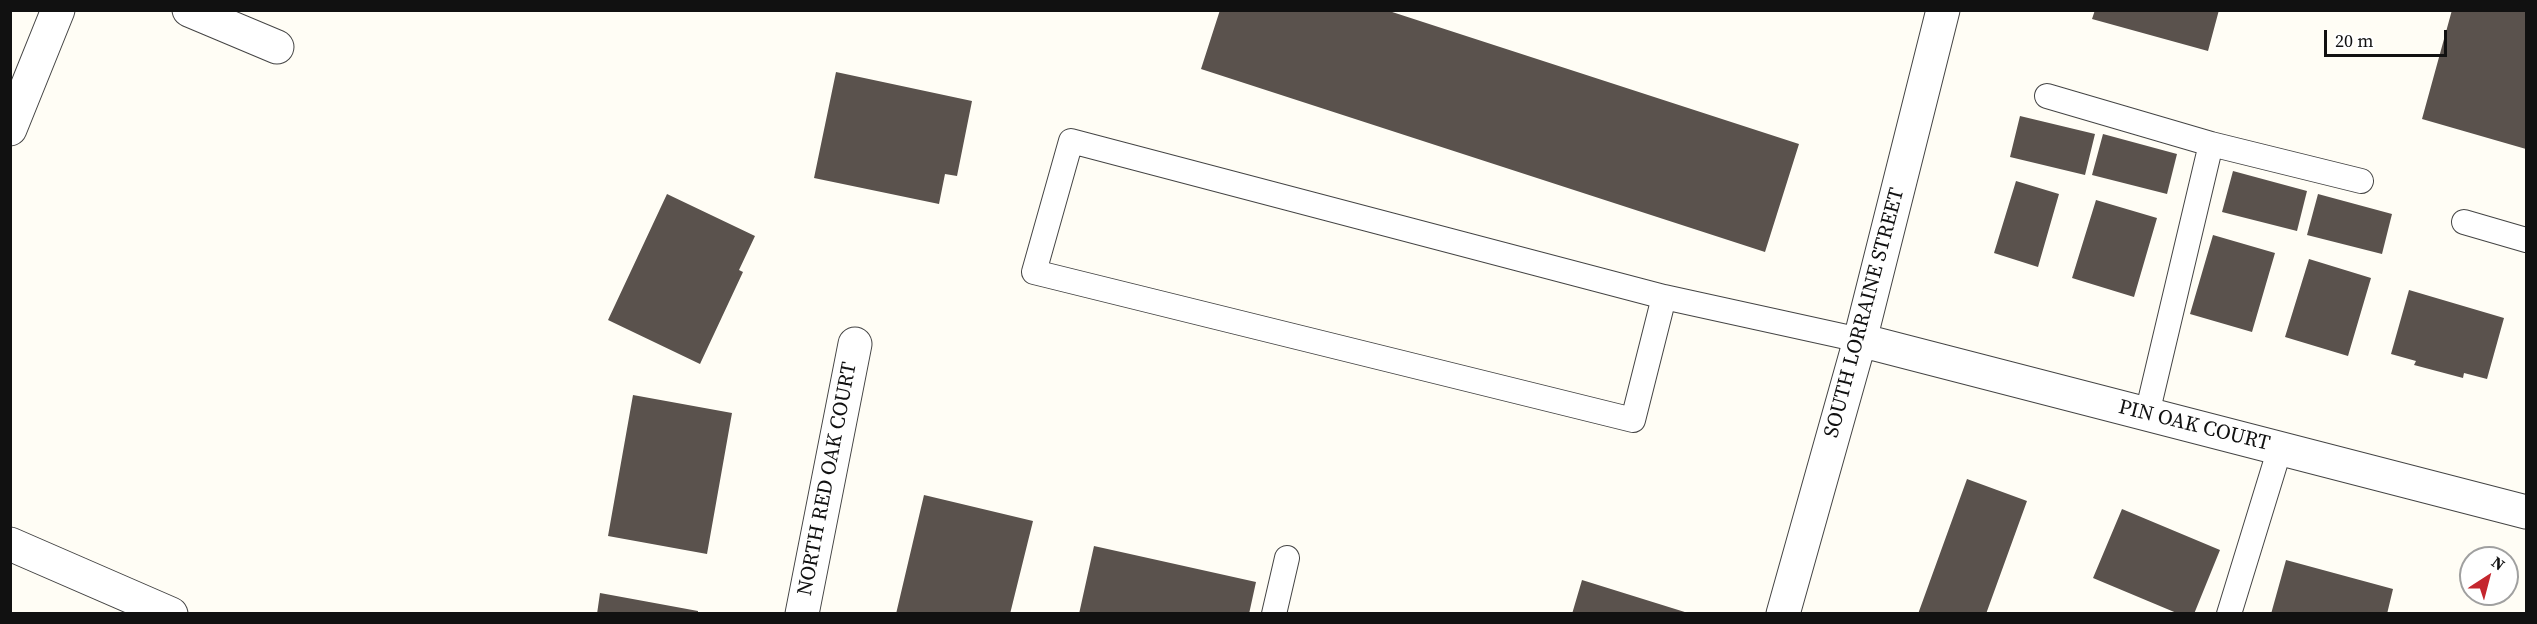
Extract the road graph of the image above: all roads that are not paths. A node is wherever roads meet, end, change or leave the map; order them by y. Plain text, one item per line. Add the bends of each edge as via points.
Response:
1 (58, 10) edge
2 (189, 10) edge
3 (1943, 10) edge
4 (277, 47) dead end
5 (2047, 96) dead end
6 (10, 129) edge
7 (2211, 144) junction
8 (2361, 181) dead end
9 (2464, 222) dead end
10 (2526, 240) edge
11 (1664, 297) junction
12 (1860, 340) junction
13 (855, 344) dead end
14 (2147, 414) junction
15 (2280, 448) junction
16 (2526, 512) edge
17 (10, 544) edge
18 (1287, 558) dead end
19 (171, 614) edge
20 (802, 614) edge
21 (1274, 614) edge
22 (1783, 614) edge
23 (2229, 614) edge

1 - 6 street
2 - 4 street
3 - 12 street, SOUTH LORRAINE STREET
5 - 7 lane
7 - 8 lane
7 - 14 lane
9 - 10 lane
11 - 11 lane via 1071,141 1034,272 1633,420
11 - 12 lane
12 - 14 street, PIN OAK COURT
12 - 22 street, SOUTH LORRAINE STREET
13 - 20 street, NORTH RED OAK COURT
14 - 15 street, PIN OAK COURT
15 - 16 street, PIN OAK COURT
15 - 23 lane
17 - 19 street
18 - 21 lane

